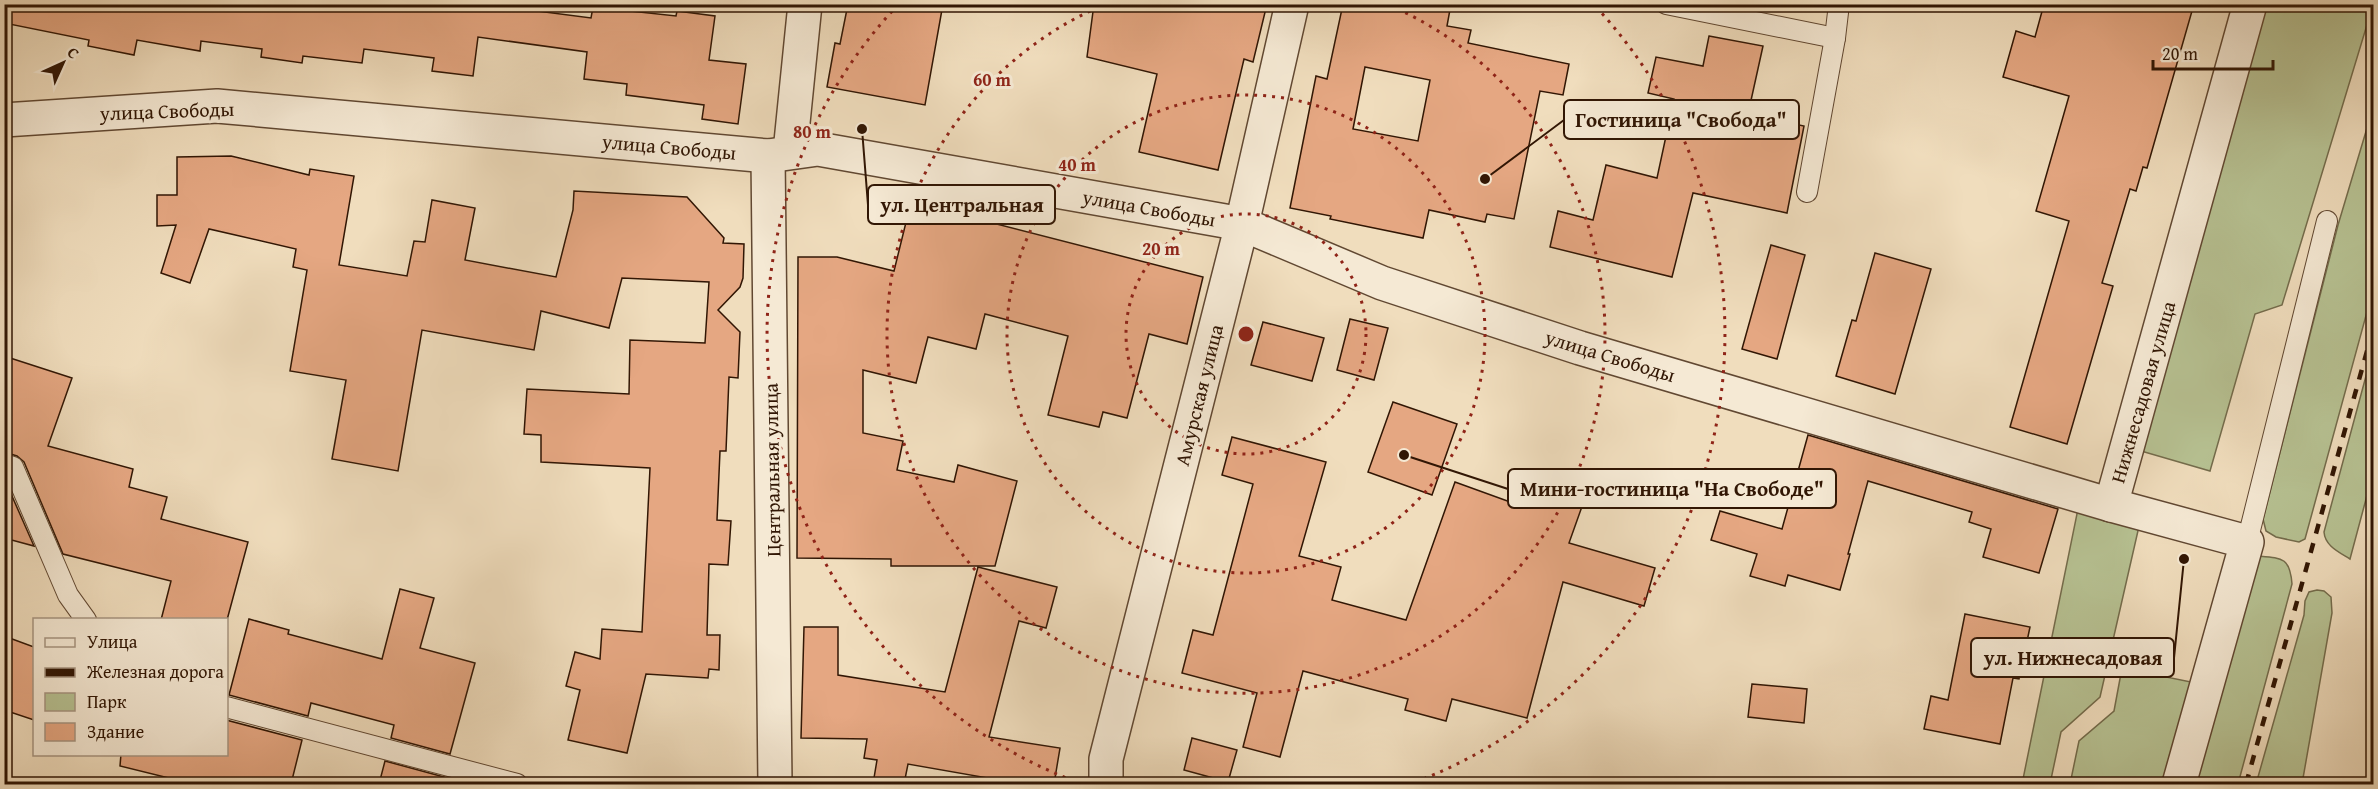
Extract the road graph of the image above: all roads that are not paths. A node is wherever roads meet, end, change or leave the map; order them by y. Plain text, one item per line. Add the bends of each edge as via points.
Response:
1 (805, 4) edge
2 (1292, 4) edge
3 (1666, 4) edge
4 (1839, 4) edge
5 (2250, 4) edge
6 (1835, 38) junction
7 (4, 120) edge
8 (779, 154) junction
9 (1807, 192) dead end
10 (2327, 220) dead end
11 (1242, 224) junction
12 (4, 464) edge
13 (2112, 504) junction
14 (2247, 542) junction
15 (85, 618) edge
16 (228, 707) edge
17 (517, 784) edge
18 (775, 784) edge
19 (1106, 784) edge
20 (2179, 784) edge

1 - 8 street, Центральная улица
2 - 11 street, Амурская улица
3 - 6 lane
4 - 6 lane
5 - 13 street, Нижнесадовая улица
6 - 9 lane
7 - 8 street, улица Свободы via 217,106
8 - 11 street, улица Свободы via 818,149
8 - 18 street, Центральная улица
10 - 14 lane
11 - 13 street, улица Свободы via 1382,283 1580,348
11 - 19 street, Амурская улица via 1106,759
12 - 15 lane via 13,467 68,595
13 - 14 street, Нижнесадовая улица
14 - 20 street
16 - 17 lane

